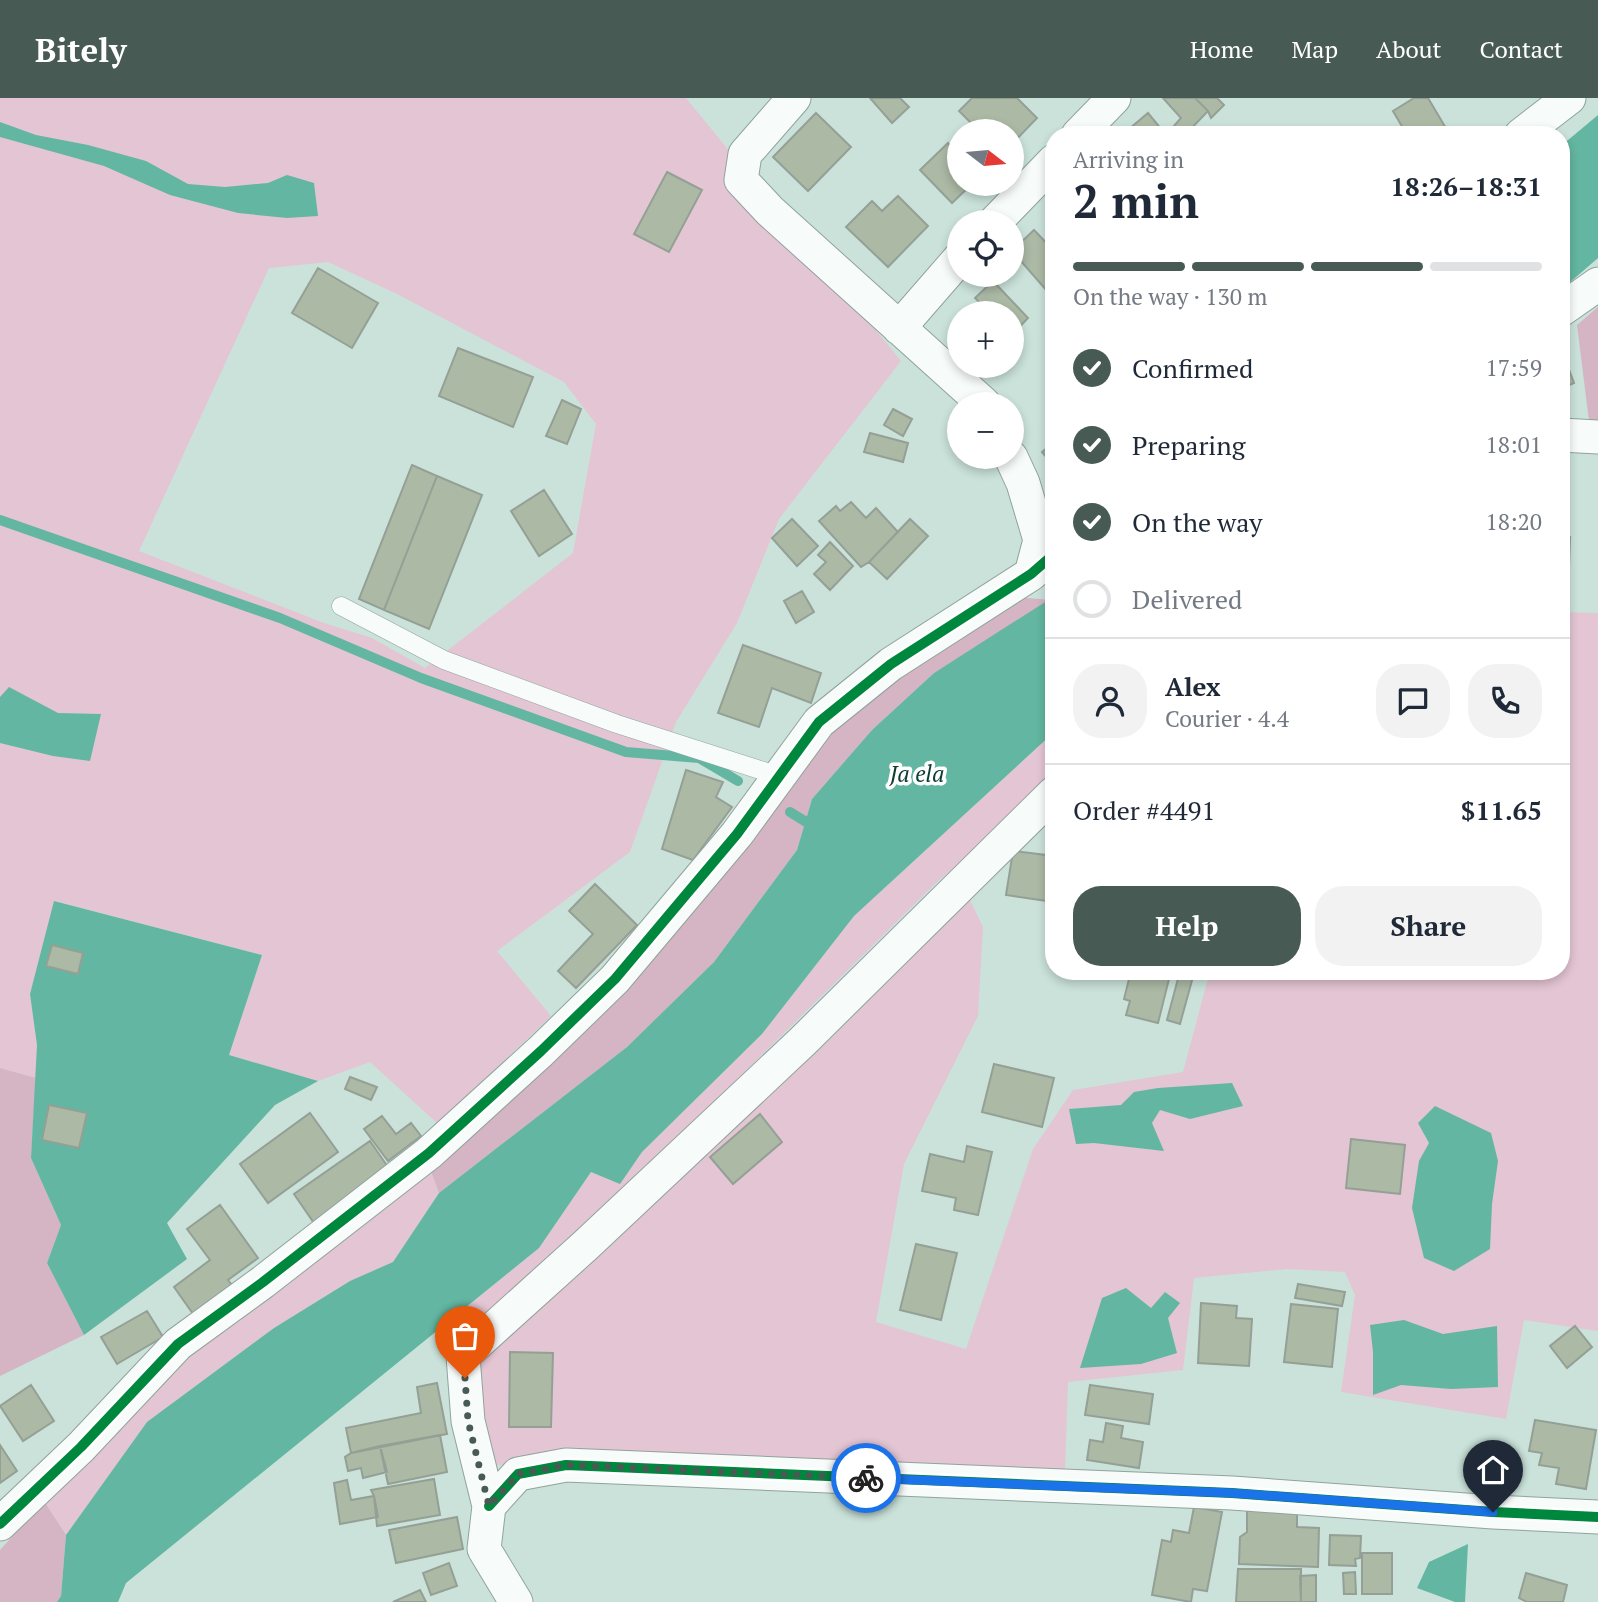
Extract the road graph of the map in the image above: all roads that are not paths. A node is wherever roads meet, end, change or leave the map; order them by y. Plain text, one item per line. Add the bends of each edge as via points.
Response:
1 (794, 98) edge
2 (1114, 98) edge
3 (1569, 98) edge
4 (1088, 126) edge
5 (1533, 126) edge
6 (1045, 170) edge
7 (1007, 210) edge
8 (947, 273) edge
9 (1598, 284) edge
10 (1570, 304) edge
11 (899, 328) junction
12 (971, 392) edge
13 (1570, 435) edge
14 (1598, 437) edge
15 (1017, 469) edge
16 (1042, 564) edge
17 (341, 606) dead end
18 (779, 776) junction
19 (1045, 802) edge
20 (489, 1506) junction
21 (1598, 1517) edge
22 (0, 1524) edge
23 (516, 1602) edge

1 - 11 street via 745,154 741,180
2 - 4 street
3 - 5 street
6 - 7 street
8 - 11 street
9 - 10 street
11 - 12 street
13 - 14 street
15 - 16 street via 1040,540
16 - 18 street via 881,672 819,722
17 - 18 lane via 444,660 617,724
18 - 22 street via 737,834 615,979 541,1051 429,1153 178,1345
19 - 20 street via 803,1041 463,1356 468,1421
20 - 21 street via 518,1474 566,1465 1232,1493
20 - 23 street via 484,1549

